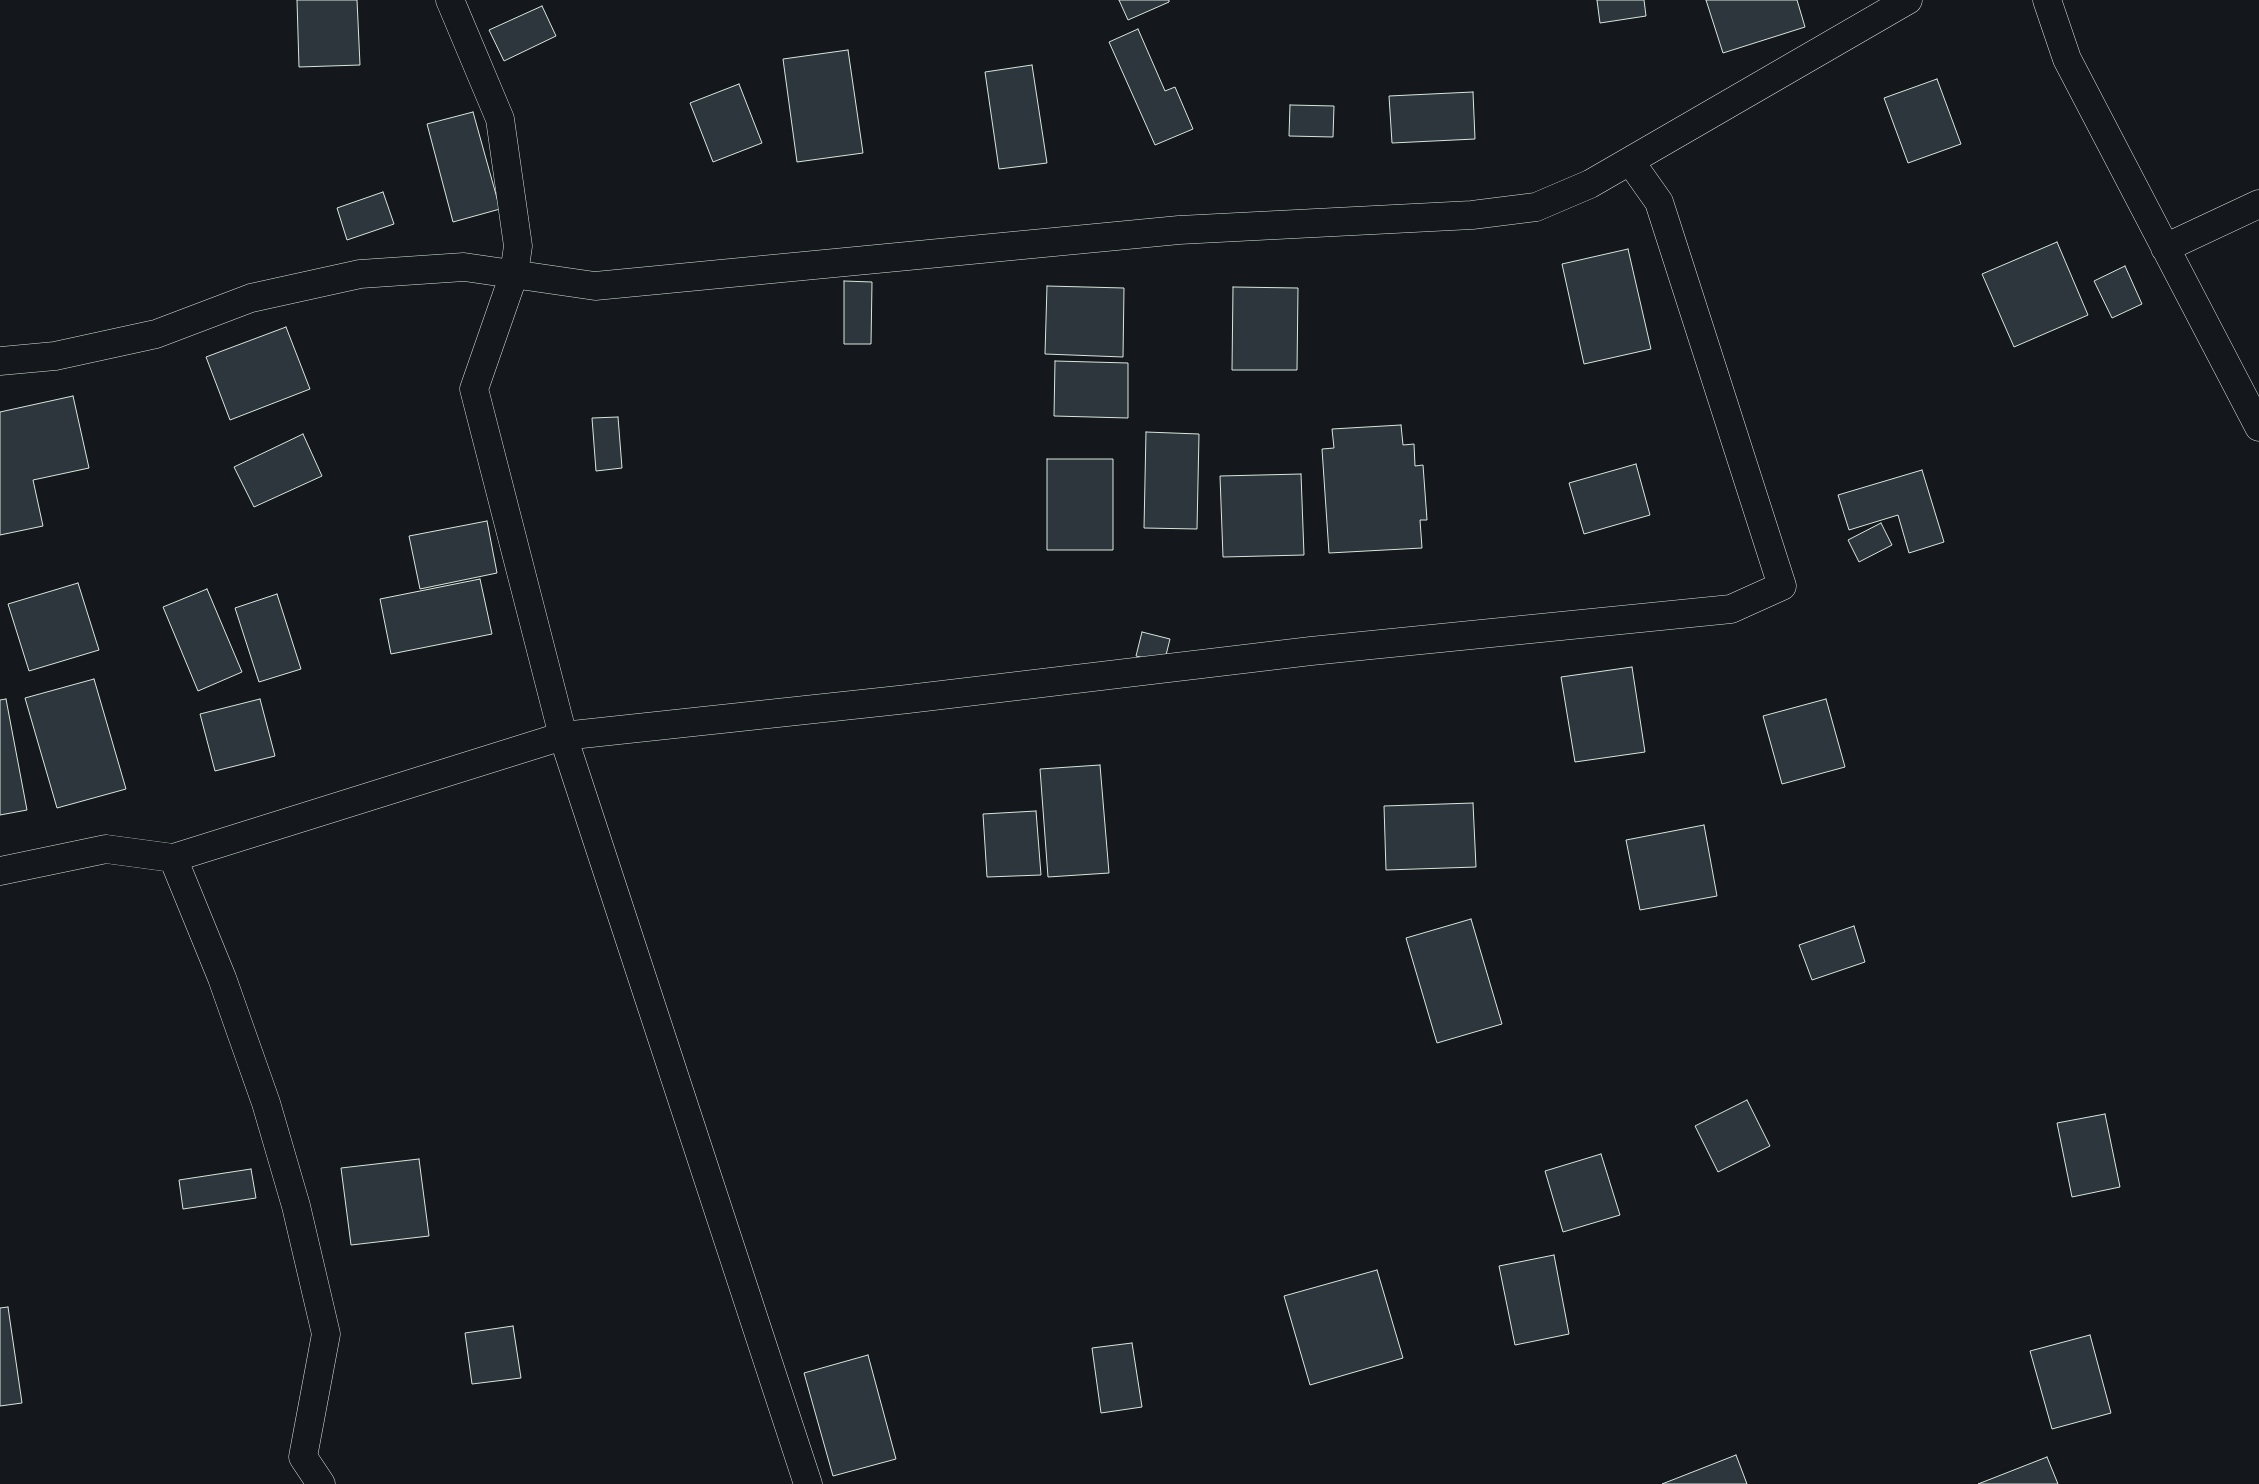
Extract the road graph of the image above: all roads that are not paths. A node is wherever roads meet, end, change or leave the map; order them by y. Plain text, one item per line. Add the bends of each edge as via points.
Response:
1 (450, 0) edge
2 (1908, 0) edge
3 (2047, 0) edge
4 (1630, 161) junction
5 (2259, 204) edge
6 (2166, 248) junction
7 (514, 274) junction
8 (0, 360) edge
9 (2259, 427) edge
10 (563, 736) junction
11 (173, 858) junction
12 (0, 871) edge
13 (321, 1484) edge
14 (808, 1484) edge

1 - 7 street via 500,119 518,246
2 - 4 street
3 - 6 street via 2067,60
4 - 7 street via 1590,184 1536,207 1472,215 1179,230 595,286
4 - 10 street via 1659,202 1782,586 1732,609 1310,651
5 - 6 street
6 - 9 street
7 - 8 street via 464,267 360,274 251,298 156,334 55,356
7 - 10 street via 474,389
10 - 11 street
10 - 14 street
11 - 12 street via 106,849
11 - 13 street via 222,978 266,1103 296,1206 326,1334 303,1457

